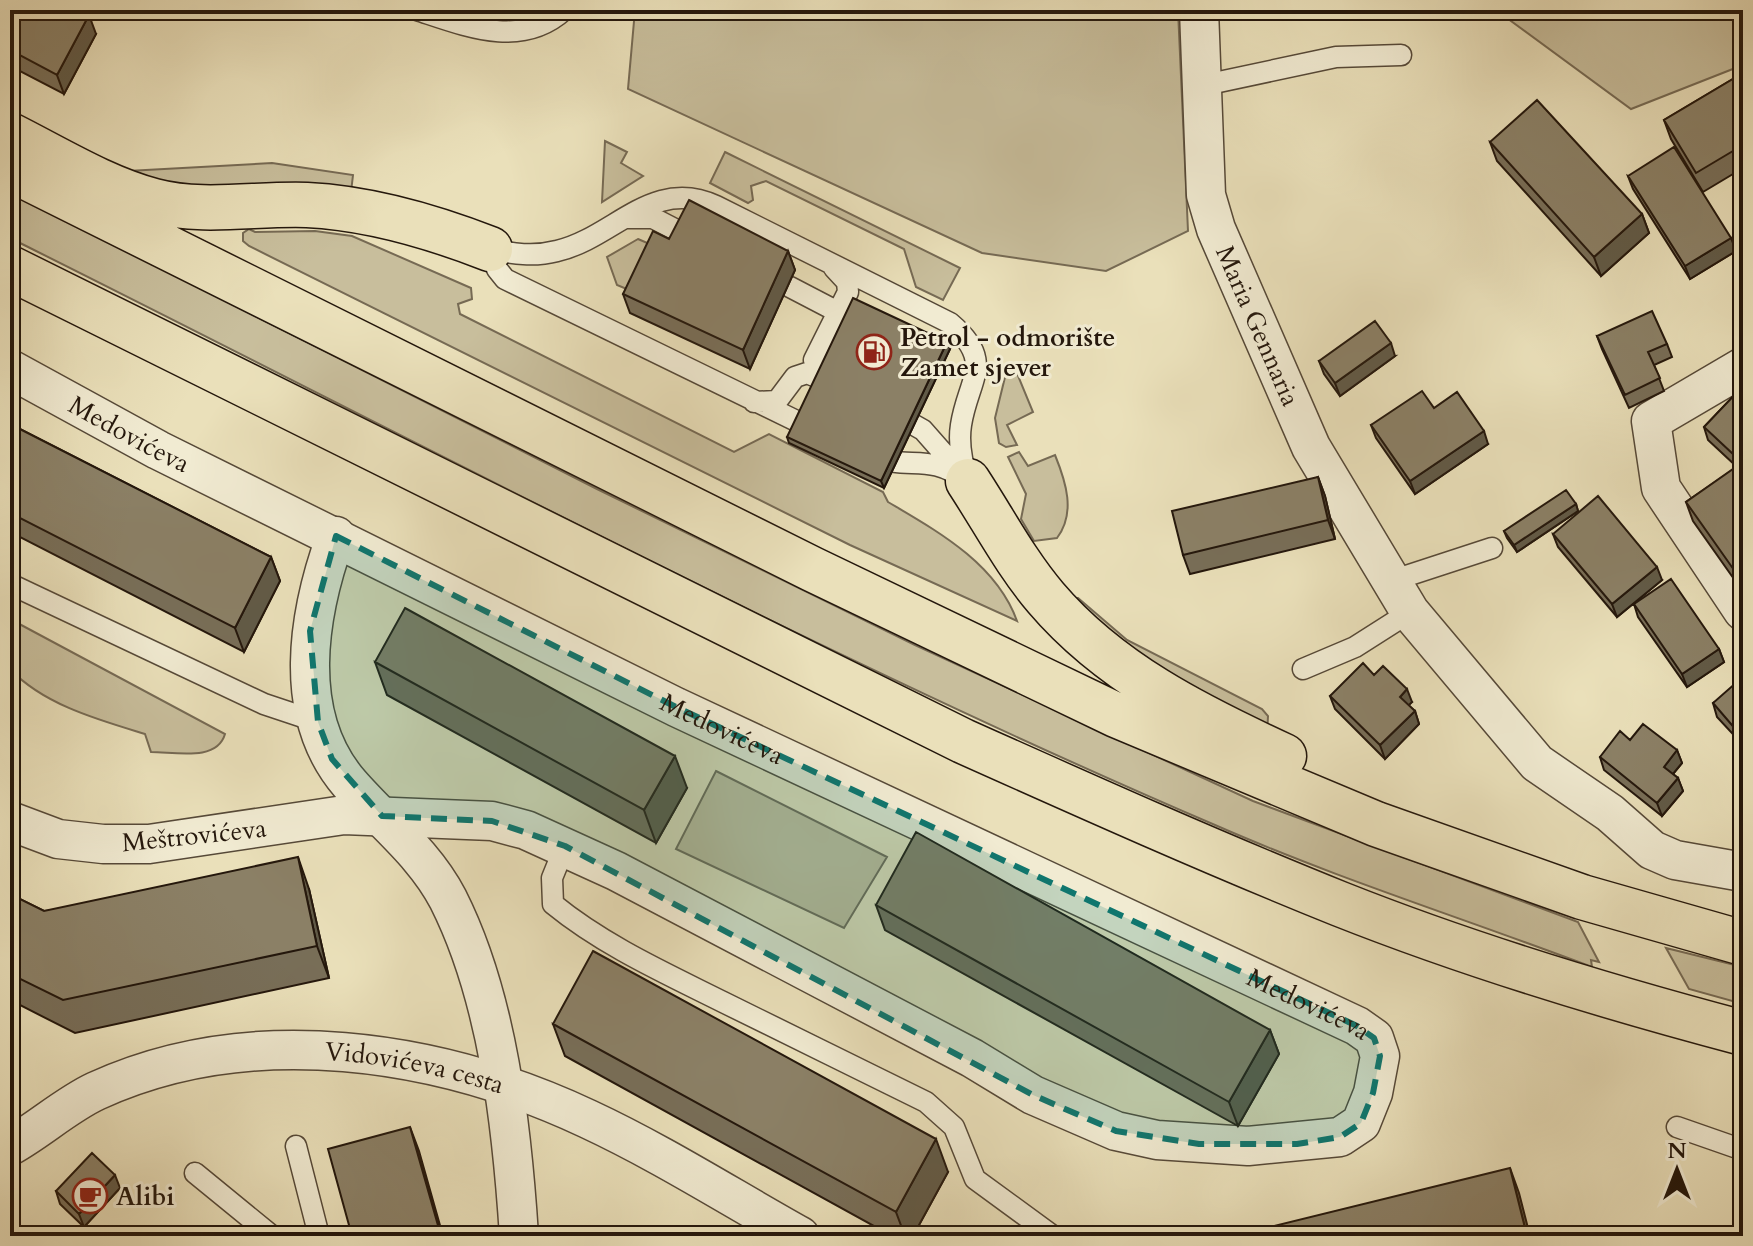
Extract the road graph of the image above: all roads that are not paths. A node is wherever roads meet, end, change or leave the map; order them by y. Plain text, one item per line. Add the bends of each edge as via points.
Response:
1 (417, 10) edge
2 (564, 10) edge
3 (1199, 10) edge
4 (1401, 55) dead end
5 (1200, 86) junction
6 (10, 135) edge
7 (10, 169) edge
8 (624, 218) junction
9 (684, 234) edge
10 (490, 249) junction
11 (822, 259) junction
12 (10, 268) edge
13 (790, 287) dead end
14 (838, 312) junction
15 (1743, 367) edge
16 (10, 369) edge
17 (819, 377) junction
18 (752, 402) junction
19 (968, 481) junction
20 (336, 536) junction
21 (1492, 548) dead end
22 (10, 584) edge
23 (1401, 596) junction
24 (1743, 611) edge
25 (1303, 669) dead end
26 (318, 722) junction
27 (382, 816) junction
28 (10, 821) edge
29 (565, 846) junction
30 (1546, 870) junction
31 (1743, 872) edge
32 (1639, 904) junction
33 (1743, 916) edge
34 (1743, 943) edge
35 (1639, 1020) junction
36 (1739, 1052) edge
37 (502, 1084) junction
38 (1677, 1127) dead end
39 (296, 1146) dead end
40 (11, 1147) edge
41 (1743, 1150) edge
42 (195, 1173) dead end
43 (272, 1236) edge
44 (319, 1236) edge
45 (519, 1236) edge
46 (800, 1236) edge
47 (1053, 1236) edge

1 - 2 lane via 484,31 516,32 538,27
3 - 5 street, Maria Gennaria
4 - 5 lane via 1336,57
5 - 23 street, Maria Gennaria via 1206,195 1216,229 1311,447
6 - 10 highway via 157,202 363,210
7 - 30 highway via 1116,715 1376,824
8 - 9 lane via 653,218
8 - 10 lane via 558,251 528,255
8 - 11 lane via 667,198 698,198
10 - 18 lane via 505,279
11 - 14 lane via 848,284
11 - 19 lane via 950,323 973,349 977,376 961,425 961,458
12 - 35 highway via 963,741 1195,844 1440,941 1510,994
13 - 14 lane
14 - 17 lane via 814,360
15 - 24 street via 1651,421 1661,488
16 - 20 street, Medovićeva via 158,450
17 - 18 lane via 801,374 777,401
17 - 19 lane via 923,430
18 - 19 lane via 886,461 933,462
19 - 30 highway via 1044,596 1077,632 1136,677 1202,718
20 - 26 street via 310,631
20 - 29 street, Medovićeva via 676,707 1357,1026 1374,1038 1380,1056 1373,1093 1361,1123 1340,1137 1297,1144 1199,1144 1116,1131 1033,1095 972,1058
21 - 23 lane
22 - 26 lane via 264,704
23 - 25 lane via 1355,647
23 - 31 street, Maria Gennaria via 1537,763 1610,813 1652,850 1675,860
26 - 27 street via 332,759
27 - 28 street, Meštrovićeva via 344,815 149,844 58,839
27 - 29 street, Medovićeva via 492,821
27 - 37 street via 425,861 448,899 472,961
29 - 47 lane via 551,889 553,904 564,913 695,988 926,1102 954,1127 975,1179
30 - 32 highway
30 - 32 highway via 1582,897
32 - 33 highway
32 - 33 highway
32 - 34 highway
35 - 36 highway
35 - 36 highway via 1698,1022
37 - 40 street, Vidovićeva cesta via 352,1051 285,1050 191,1060 96,1091
37 - 45 street
37 - 46 street, Vidovićeva cesta via 589,1119
38 - 41 lane
39 - 44 lane
42 - 43 lane

